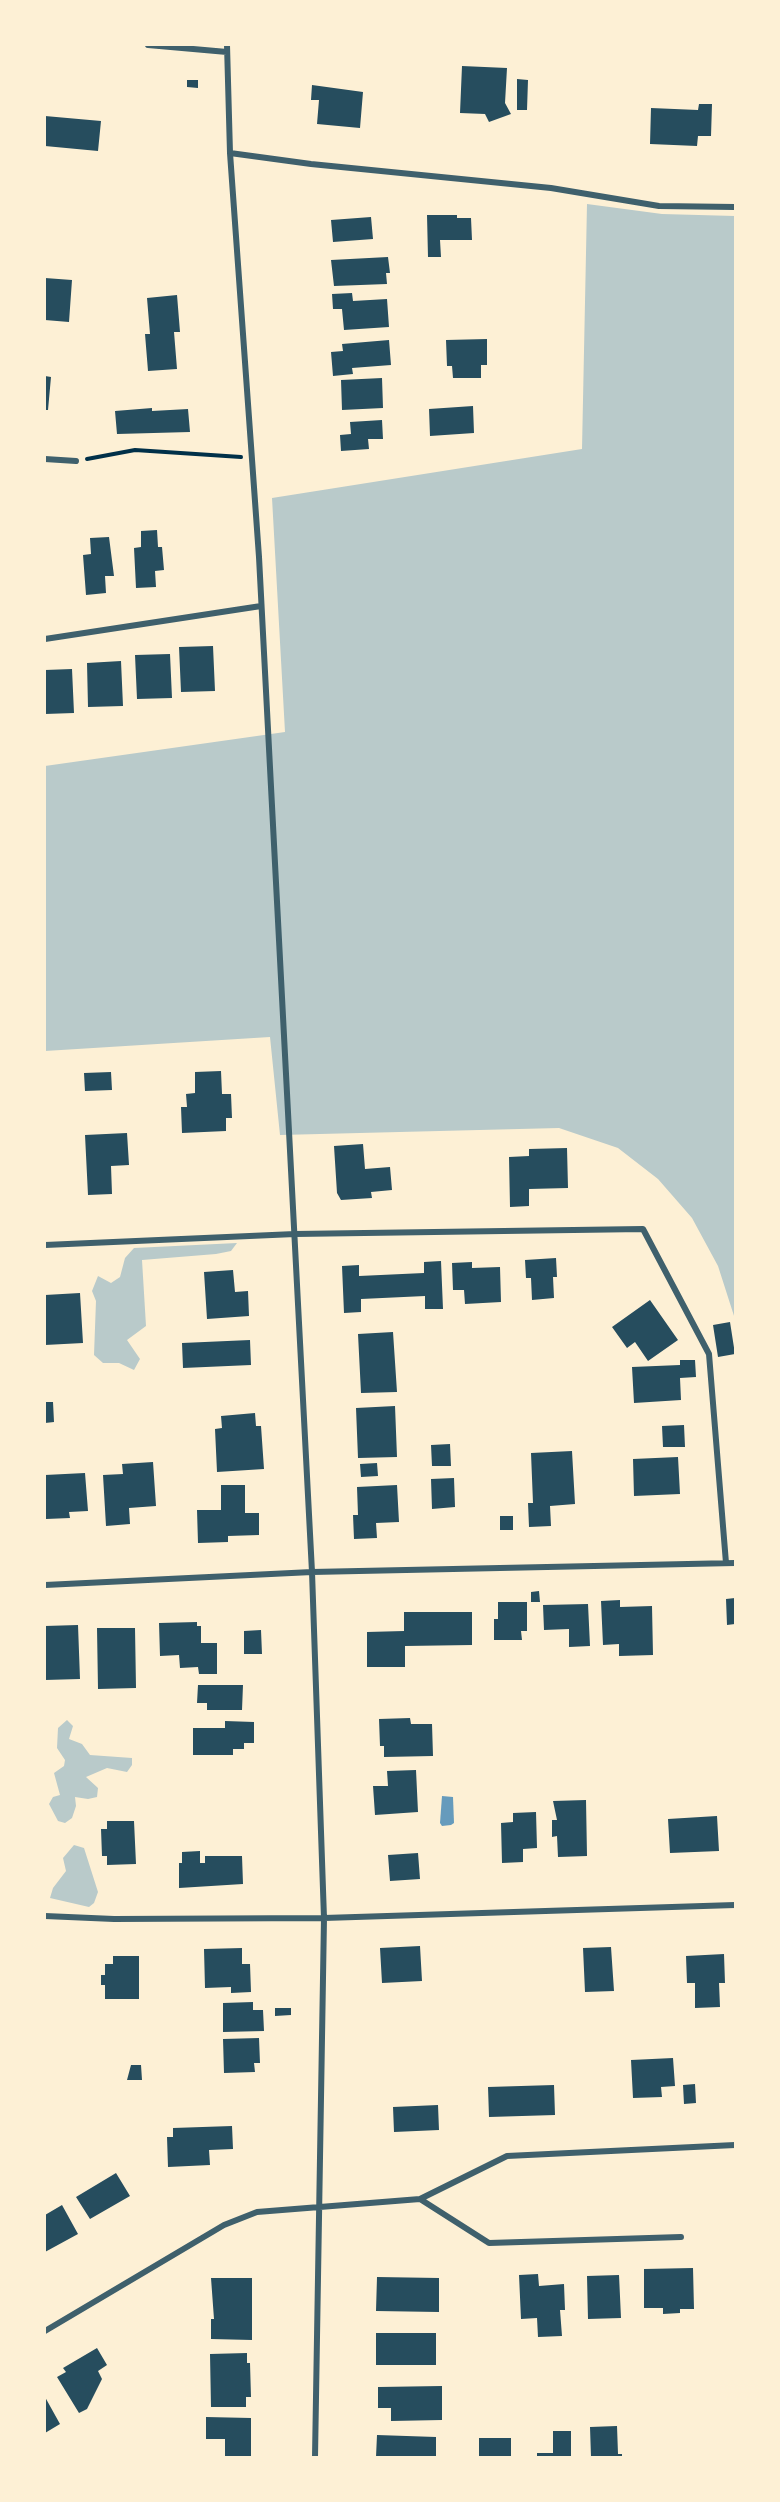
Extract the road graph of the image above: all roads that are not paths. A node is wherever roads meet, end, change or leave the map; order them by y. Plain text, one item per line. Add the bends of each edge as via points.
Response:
1 (148, 45) edge
2 (227, 48) edge
3 (230, 153) junction
4 (735, 207) edge
5 (45, 459) edge
6 (76, 461) road end
7 (261, 606) junction
8 (45, 639) edge
9 (295, 1234) junction
10 (45, 1245) edge
11 (726, 1563) junction
12 (735, 1563) edge
13 (312, 1572) junction
14 (45, 1585) edge
15 (735, 1905) edge
16 (45, 1916) edge
17 (324, 1918) junction
18 (735, 2145) edge
19 (420, 2199) junction
20 (319, 2205) junction
21 (681, 2237) dead end
22 (45, 2331) edge
23 (315, 2457) edge

1 - 2 street
2 - 3 street
3 - 4 street via 552,188 659,206
3 - 7 street
5 - 6 street
7 - 8 street
7 - 9 street
9 - 10 street
9 - 11 street via 643,1229 709,1354
9 - 13 street
11 - 12 street
11 - 13 street
13 - 14 street
13 - 17 street
15 - 17 street
16 - 17 street
17 - 20 street
18 - 19 street via 507,2156
19 - 20 street
19 - 21 street via 489,2243
20 - 22 street via 257,2212 239,2218
20 - 23 street

